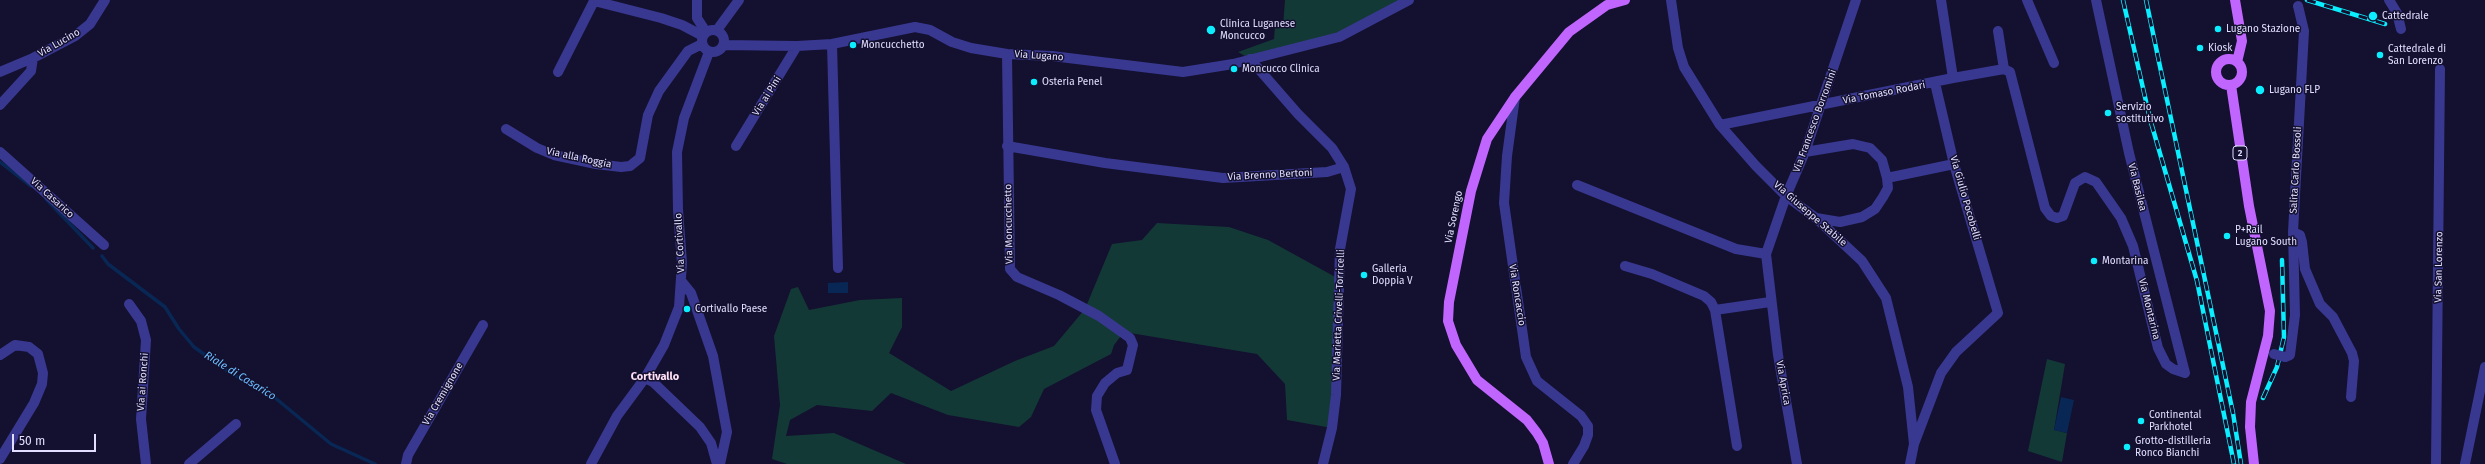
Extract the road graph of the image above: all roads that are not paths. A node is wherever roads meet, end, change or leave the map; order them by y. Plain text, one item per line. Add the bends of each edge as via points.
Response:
1 (105, 0) edge
2 (594, 0) edge
3 (697, 0) edge
4 (739, 0) edge
5 (1409, 0) edge
6 (1625, 0) edge
7 (1671, 0) edge
8 (1856, 0) edge
9 (1941, 0) edge
10 (2027, 0) edge
11 (2096, 0) edge
12 (2234, 0) edge
13 (2389, 0) edge
14 (2298, 6) dead end
15 (2401, 29) dead end
16 (1998, 31) dead end
17 (708, 39) junction
18 (832, 44) junction
19 (724, 45) junction
20 (798, 46) junction
21 (1007, 54) junction
22 (33, 58) junction
23 (1250, 59) junction
24 (2054, 62) dead end
25 (2237, 62) junction
26 (2004, 69) junction
27 (2440, 69) dead end
28 (0, 72) edge
29 (558, 72) dead end
30 (1954, 78) junction
31 (1935, 83) junction
32 (2231, 86) junction
33 (1515, 97) junction
34 (0, 105) edge
35 (1821, 105) junction
36 (1720, 125) junction
37 (506, 129) dead end
38 (736, 146) dead end
39 (1007, 146) junction
40 (0, 152) edge
41 (1805, 152) junction
42 (1954, 164) junction
43 (1344, 166) junction
44 (1888, 178) junction
45 (1577, 185) dead end
46 (1786, 196) junction
47 (1816, 218) junction
48 (2293, 232) junction
49 (104, 245) dead end
50 (1766, 254) junction
51 (1625, 266) dead end
52 (838, 268) dead end
53 (682, 282) junction
54 (1770, 302) junction
55 (129, 304) dead end
56 (1715, 310) junction
57 (483, 325) dead end
58 (2270, 353) junction
59 (0, 355) edge
60 (2485, 367) edge
61 (2185, 372) joint
62 (645, 378) junction
63 (2351, 397) dead end
64 (236, 424) dead end
65 (1914, 444) junction
66 (1737, 446) dead end
67 (0, 459) edge
68 (146, 464) edge
69 (190, 464) edge
70 (406, 464) edge
71 (591, 464) edge
72 (719, 464) edge
73 (1115, 464) edge
74 (1323, 464) edge
75 (1549, 464) edge
76 (1573, 464) edge
77 (1797, 464) edge
78 (1910, 464) edge
79 (2254, 464) edge
80 (2436, 464) edge
81 (2465, 464) edge

1 - 22 street, Via Lucino via 90,24 75,36
2 - 17 street via 682,25
2 - 29 street
3 - 17 street via 698,18
4 - 17 street, Via Cortivallo
5 - 23 street, Via Lugano via 1339,37
6 - 33 main road, Via Sorengo via 1607,5 1569,32
7 - 36 street, Via Giuseppe Stabile via 1678,48 1684,67
8 - 35 street, Via Francesco Borromini
9 - 30 street
10 - 24 street
11 - 61 street, Via Basilea via 2133,171
12 - 25 main road via 2242,41
13 - 15 street via 2397,13
14 - 48 street, Salita Carlo Bossoli via 2304,31
16 - 26 street
17 - 19 street via 720,50
17 - 19 street via 724,38
17 - 37 street, Via alla Roggia via 688,51 659,91 648,115 640,158 630,166 596,164 554,155
17 - 53 street, Via Cortivallo via 684,118 678,152
18 - 20 street, Via Lugano
18 - 21 street, Via Lugano via 914,27 930,30 958,44
18 - 52 street
19 - 20 street, Via Lugano
20 - 38 street, Via ai Pini
21 - 23 street, Via Lugano via 1052,56 1182,72
21 - 39 street, Via Moncucchetto
22 - 28 street, Via Lucino
22 - 34 street via 31,72
23 - 43 street via 1332,148
25 - 32 main road via 2242,68 2242,75 2238,82
25 - 32 main road via 2230,59 2223,61 2216,70 2221,83
26 - 30 street, Via Tomaso Rodari
26 - 61 street, Via Montarina via 2010,72 2040,198 2051,216 2057,218 2063,216 2075,183 2085,177 2096,182 2121,218 2133,246 2158,348 2166,364 2172,369
27 - 80 street, Via San Lorenzo
30 - 31 street, Via Tomaso Rodari
31 - 35 street, Via Tomaso Rodari
31 - 42 street, Via Giulio Pocobelli
32 - 58 main road, 2 via 2250,213 2268,300
33 - 75 main road, Via Sorengo via 1487,139 1471,191 1449,302 1448,321 1456,346 1477,380 1527,420 1543,443
33 - 76 street, Via Roncaccio via 1504,203 1526,357 1537,381 1581,416 1588,426 1584,446
35 - 36 street, Via Tomaso Rodari
35 - 41 street, Via Francesco Borromini
36 - 46 street, Via Giuseppe Stabile
39 - 43 street, Via Brenno Bertoni via 1105,163 1223,178 1327,172
39 - 73 street, Via Moncucchetto via 1010,269 1017,277 1059,295 1124,332 1133,346 1127,370 1105,383 1097,396 1096,410
40 - 49 street, Via Casarico
41 - 44 street via 1853,144 1870,148 1882,160
41 - 46 street, Via Francesco Borromini
42 - 44 street
42 - 65 street, Via Giulio Pocobelli via 1998,313 1956,352 1941,373
43 - 74 street, Via Marietta Crivelli-Torricelli via 1351,189 1340,249 1334,414
44 - 47 street via 1888,188 1883,198 1875,209 1862,217 1840,222
45 - 50 street via 1736,250
46 - 47 street, Via Giuseppe Stabile
46 - 50 street, Via Francesco Borromini
47 - 65 street, Via Giuseppe Stabile via 1862,261 1886,298 1908,387
48 - 58 street, Salita Carlo Bossoli, bridge via 2295,315 2290,355 2285,357
48 - 63 street via 2300,235 2305,268 2320,304 2333,317 2352,353 2354,361
50 - 54 street, Via Aprica
51 - 56 street via 1652,274 1704,296
53 - 62 street, Via Cortivallo via 673,324
53 - 72 street via 691,293 713,356 727,432
54 - 56 street
54 - 77 street, Via Aprica
55 - 68 street, Via ai Ronchi via 141,321 146,340 141,419
56 - 66 street
57 - 70 street, Via Cremignone via 408,456
58 - 79 main road, 2 via 2251,402
59 - 67 street via 15,345 29,347 38,354 42,372 42,384 34,402
60 - 81 street
62 - 71 street, Via Cortivallo via 618,416
62 - 72 street via 653,382 700,427 711,443
64 - 69 street
65 - 78 street

